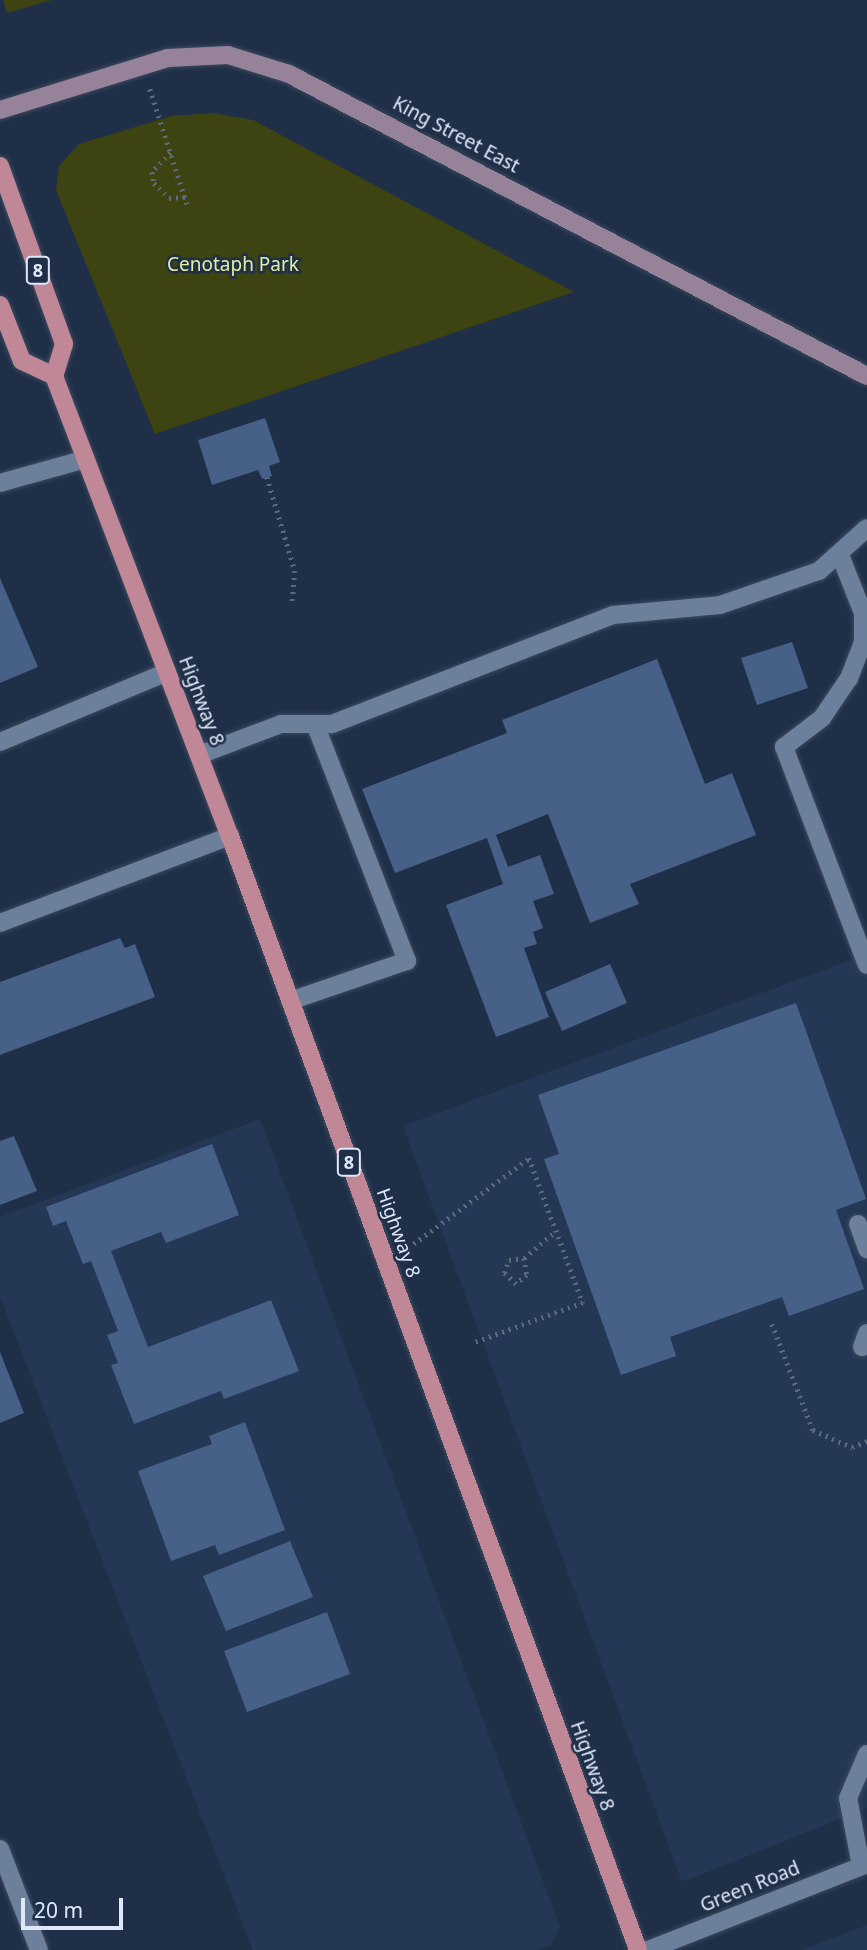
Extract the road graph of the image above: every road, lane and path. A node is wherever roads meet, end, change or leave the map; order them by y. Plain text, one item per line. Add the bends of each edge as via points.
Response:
1 (142, 66) junction
2 (0, 110) edge
3 (171, 153) junction
4 (0, 166) edge
5 (185, 197) junction
6 (187, 204) dead end
7 (0, 305) edge
8 (54, 376) junction
9 (867, 376) edge
10 (86, 459) junction
11 (267, 477) dead end
12 (0, 483) edge
13 (867, 528) edge
14 (840, 555) junction
15 (292, 604) dead end
16 (167, 672) junction
17 (315, 724) junction
18 (0, 742) edge
19 (199, 755) junction
20 (230, 836) junction
21 (0, 923) edge
22 (867, 965) edge
23 (290, 1001) junction
24 (858, 1224) dead end
25 (556, 1231) junction
26 (867, 1249) edge
27 (524, 1258) junction
28 (385, 1260) junction
29 (772, 1324) dead end
30 (473, 1343) dead end
31 (867, 1441) edge
32 (867, 1754) edge
33 (0, 1849) edge
34 (864, 1865) edge
35 (39, 1950) edge
36 (638, 1950) edge
37 (648, 1950) edge

1 - 2 main road, King Street East
1 - 3 path
1 - 9 main road, King Street East via 168,58 228,55 289,74
3 - 5 path
3 - 5 path via 152,172 155,183 169,198
4 - 8 main road, 8 via 64,344
5 - 6 path
7 - 8 main road via 22,361
8 - 10 main road, Highway 8 / 8
10 - 12 street
10 - 16 main road, Highway 8 / 8
11 - 15 path via 295,571
13 - 14 street
14 - 17 street via 819,571 720,606 613,615 332,724
14 - 22 street via 863,613 863,642 849,678 821,718 784,747
16 - 18 street
16 - 19 main road, Highway 8 / 8
17 - 19 street via 281,724
17 - 23 street via 407,961
19 - 20 main road, Highway 8 / 8
20 - 21 street
20 - 23 main road, Highway 8 / 8
23 - 28 main road, Highway 8 / 8
24 - 26 street
25 - 27 path
25 - 28 path via 529,1157 424,1240
25 - 30 path via 583,1303
27 - 27 path via 504,1266 516,1284 527,1275
28 - 36 main road, Highway 8 / 8
29 - 31 path via 813,1430 852,1447
32 - 34 street via 848,1798
33 - 35 street
34 - 37 street, Green Road

